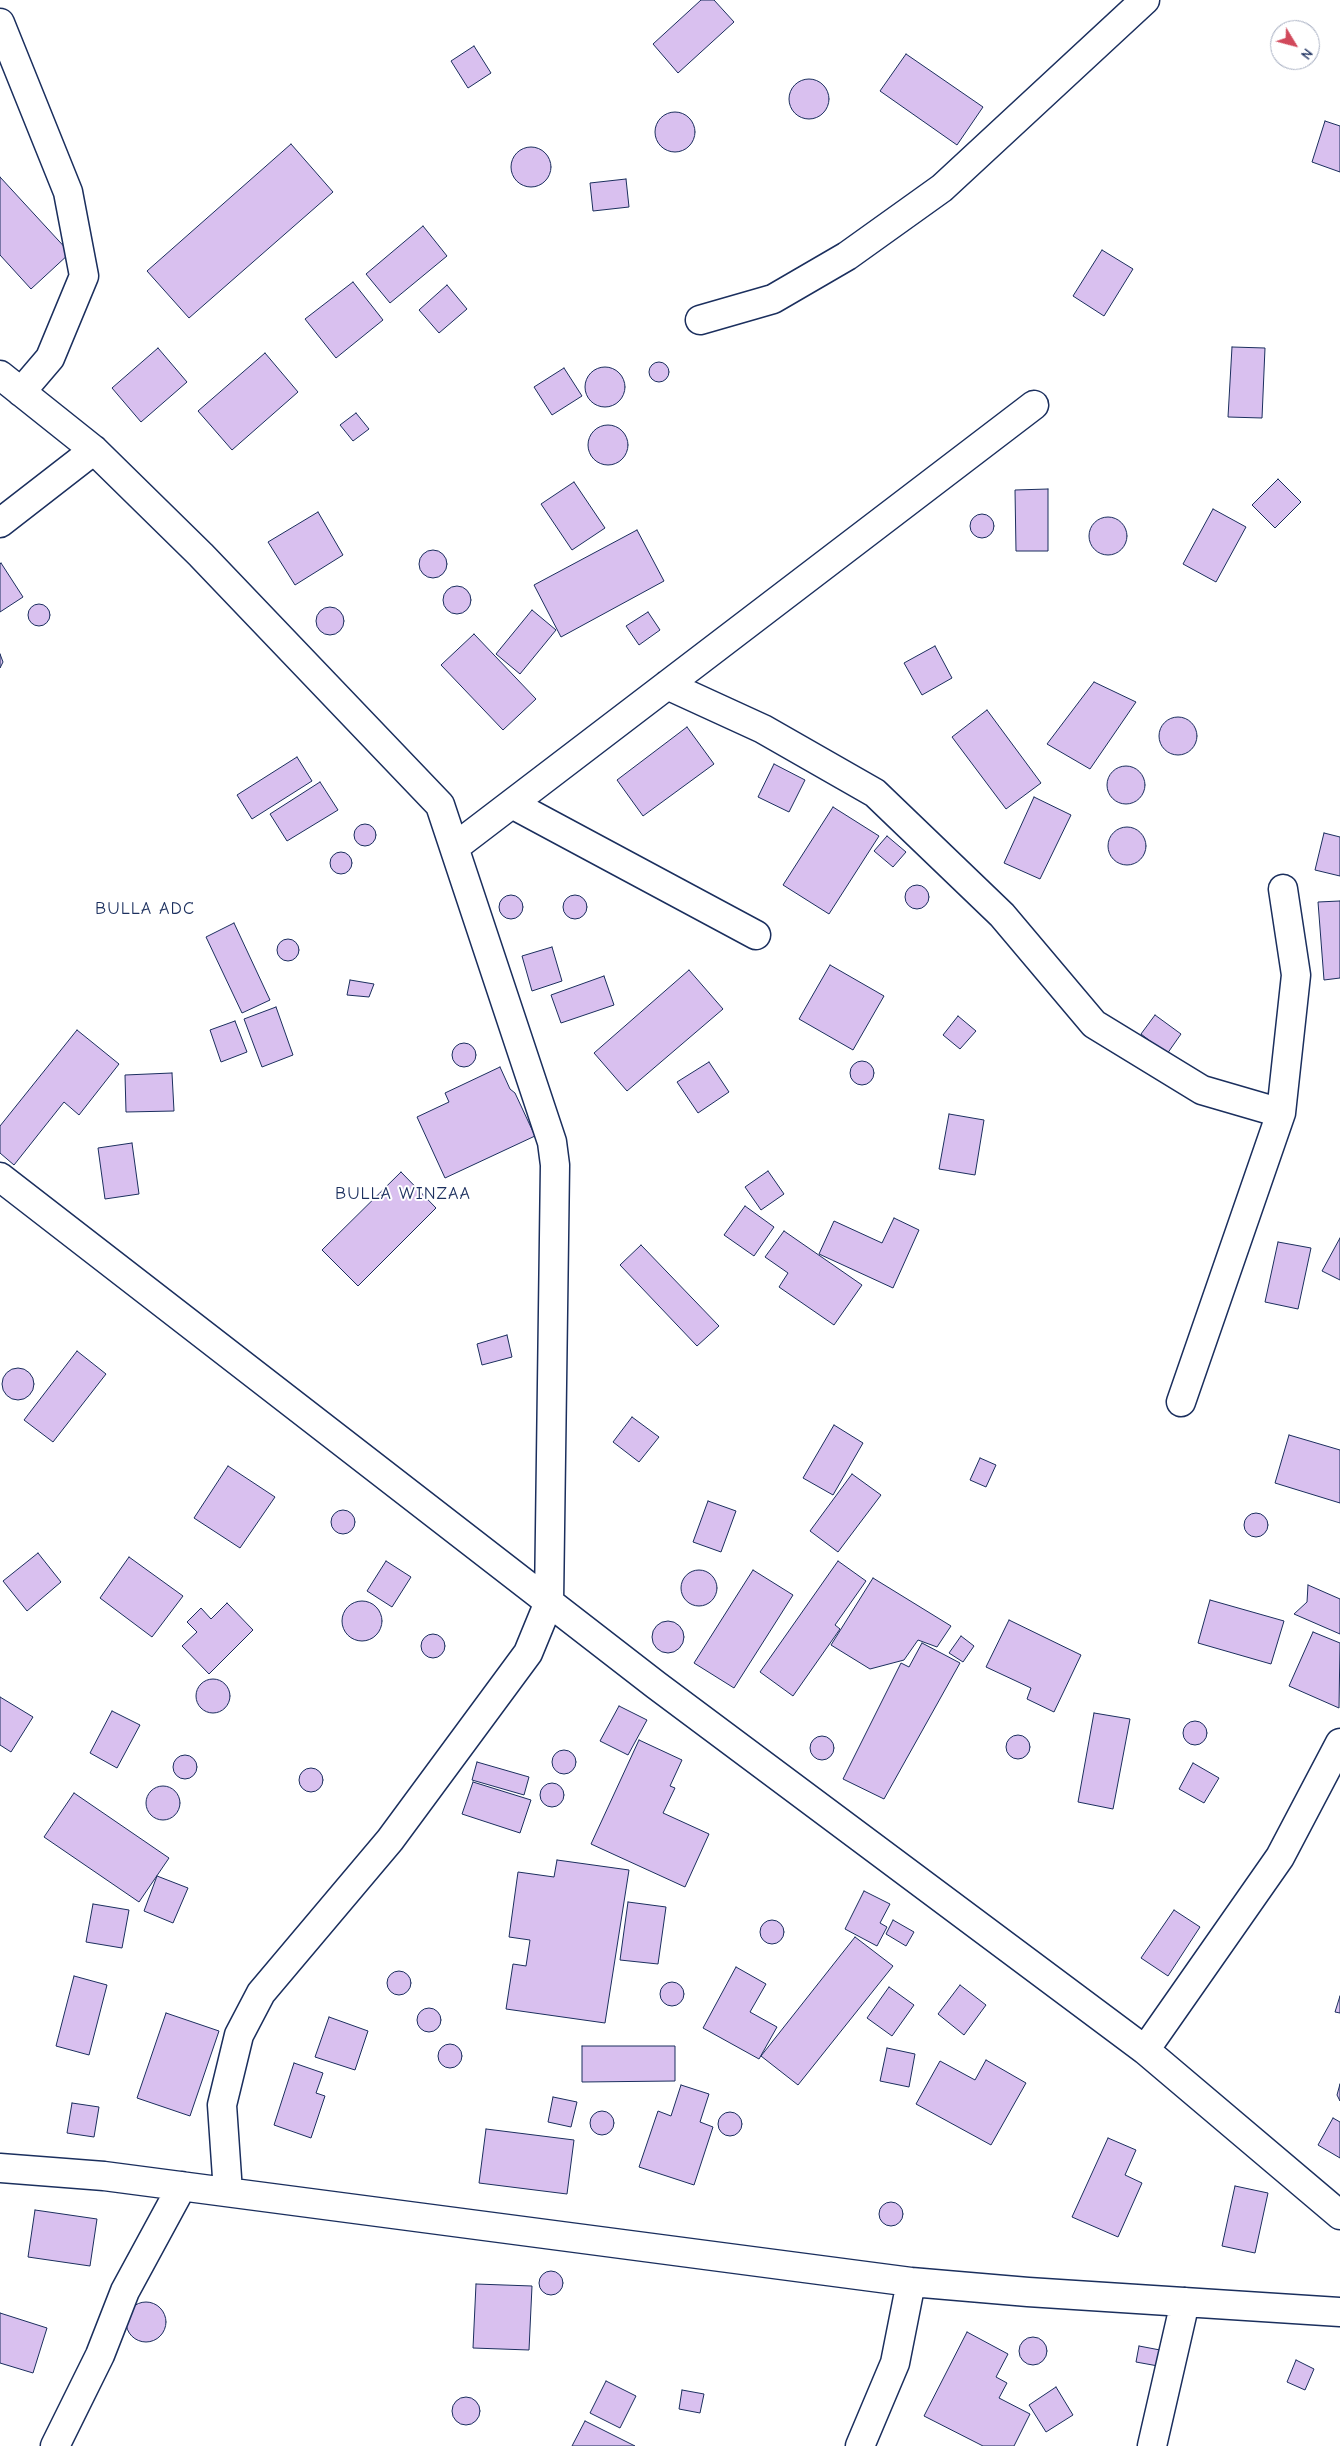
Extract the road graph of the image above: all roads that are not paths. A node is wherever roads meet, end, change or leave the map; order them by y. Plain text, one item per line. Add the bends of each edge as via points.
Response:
1 (1145, 0) edge
2 (0, 23) edge
3 (700, 320) dead end
4 (0, 375) edge
5 (21, 392) junction
6 (1034, 406) dead end
7 (94, 450) junction
8 (0, 523) edge
9 (667, 685) junction
10 (512, 804) junction
11 (454, 847) junction
12 (1283, 889) dead end
13 (756, 934) dead end
14 (1281, 1113) junction
15 (0, 1177) edge
16 (1182, 1402) dead end
17 (549, 1602) junction
18 (1340, 1743) edge
19 (1145, 2050) junction
20 (0, 2168) edge
21 (182, 2186) junction
22 (228, 2192) junction
23 (1340, 2215) edge
24 (911, 2282) junction
25 (1185, 2302) junction
26 (1340, 2312) edge
27 (55, 2446) edge
28 (860, 2446) edge
29 (1152, 2446) edge

1 - 3 street via 942,188 847,256 773,299
2 - 5 street via 68,192 84,276 50,358
4 - 5 street
5 - 7 street
6 - 9 street
7 - 8 street
7 - 11 street via 201,555 335,697 415,776 440,805
9 - 10 street
9 - 14 street via 763,729 875,793 1002,915 1094,1024 1202,1090
10 - 11 street
10 - 13 street
11 - 17 street via 552,1142
12 - 14 street via 1296,976
14 - 16 street
15 - 17 street
17 - 19 street
17 - 22 street via 528,1653 390,1840 261,1993 239,2035 222,2105
18 - 19 street via 1280,1857
19 - 23 street
20 - 21 street
21 - 22 street
21 - 27 street via 125,2291 100,2355
22 - 24 street
24 - 25 street
24 - 28 street via 895,2363
25 - 26 street
25 - 29 street

